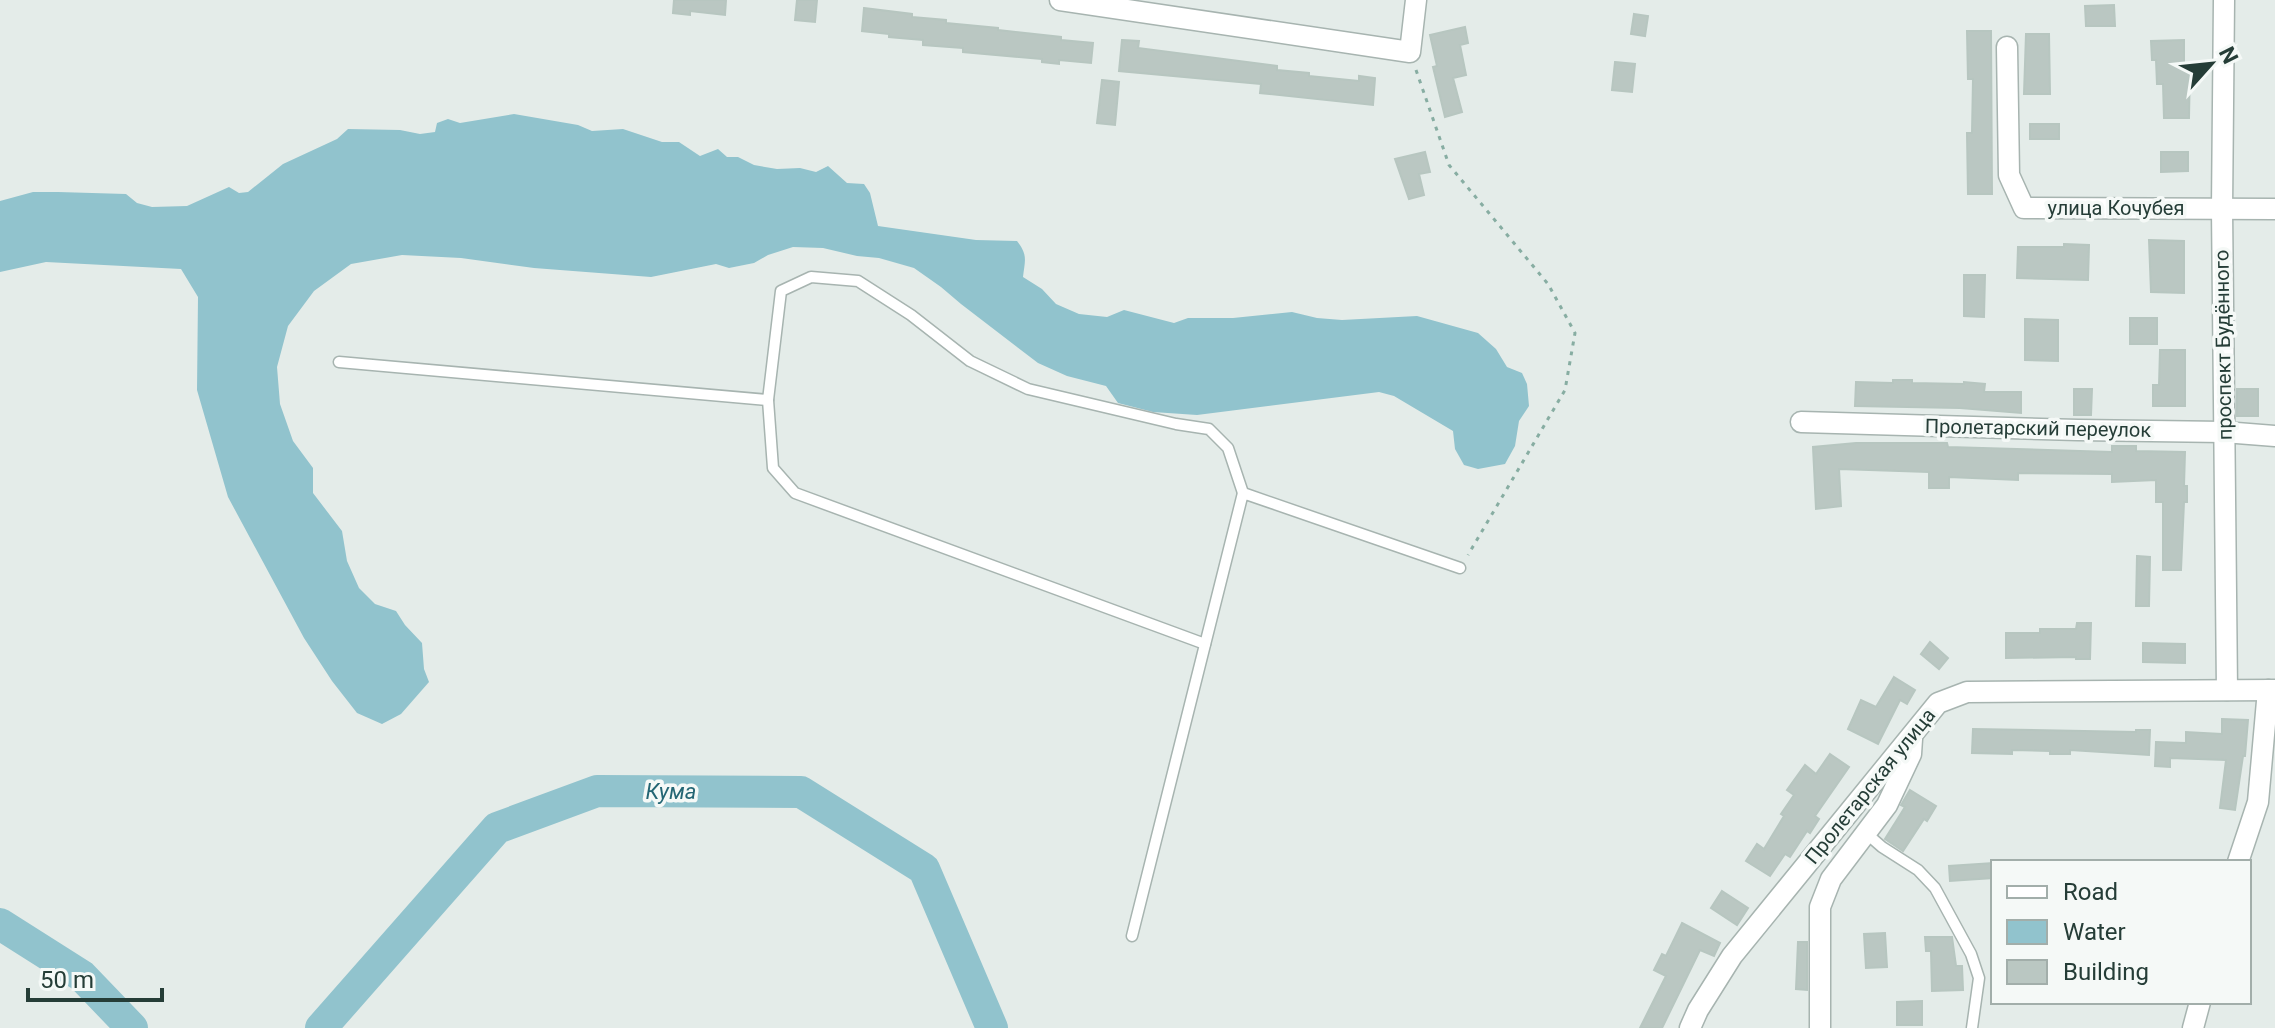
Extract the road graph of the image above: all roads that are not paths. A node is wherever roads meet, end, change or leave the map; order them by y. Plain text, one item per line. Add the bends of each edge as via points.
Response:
1 (1060, 0) edge
2 (1416, 0) edge
3 (2224, 0) edge
4 (2007, 47) dead end
5 (2222, 209) junction
6 (2275, 209) edge
7 (339, 362) dead end
8 (768, 400) junction
9 (1801, 422) dead end
10 (2224, 432) junction
11 (2275, 436) edge
12 (1243, 493) junction
13 (1460, 568) road end
14 (1205, 644) junction
15 (2227, 690) junction
16 (2272, 690) edge
17 (1912, 735) junction
18 (1866, 833) junction
19 (2239, 860) edge
20 (1132, 936) dead end
21 (2199, 1004) edge
22 (1690, 1028) edge
23 (1820, 1028) edge
24 (1972, 1028) edge
25 (2193, 1028) edge

1 - 2 street via 1410,52
3 - 5 street, проспект Будённого
4 - 5 street, улица Кочубея via 2009,175 2024,208
5 - 6 street, улица Кочубея
5 - 10 street, проспект Будённого
7 - 8 lane
8 - 12 lane via 781,291 811,277 858,281 970,361 1028,389 1209,429 1228,448
8 - 14 lane via 773,468 795,493
9 - 10 street, Пролетарский переулок
10 - 11 street, Пролетарский переулок
10 - 15 street, проспект Будённого
12 - 13 lane
12 - 14 lane
14 - 20 lane
15 - 16 street, Пролетарская улица
15 - 17 street, Пролетарская улица via 1967,692 1938,703
16 - 19 street via 2258,802
17 - 18 street via 1905,767
17 - 22 street, Пролетарская улица via 1732,956
18 - 23 street via 1831,879 1820,907
18 - 24 lane via 1935,888 1971,954 1979,978
21 - 25 street

